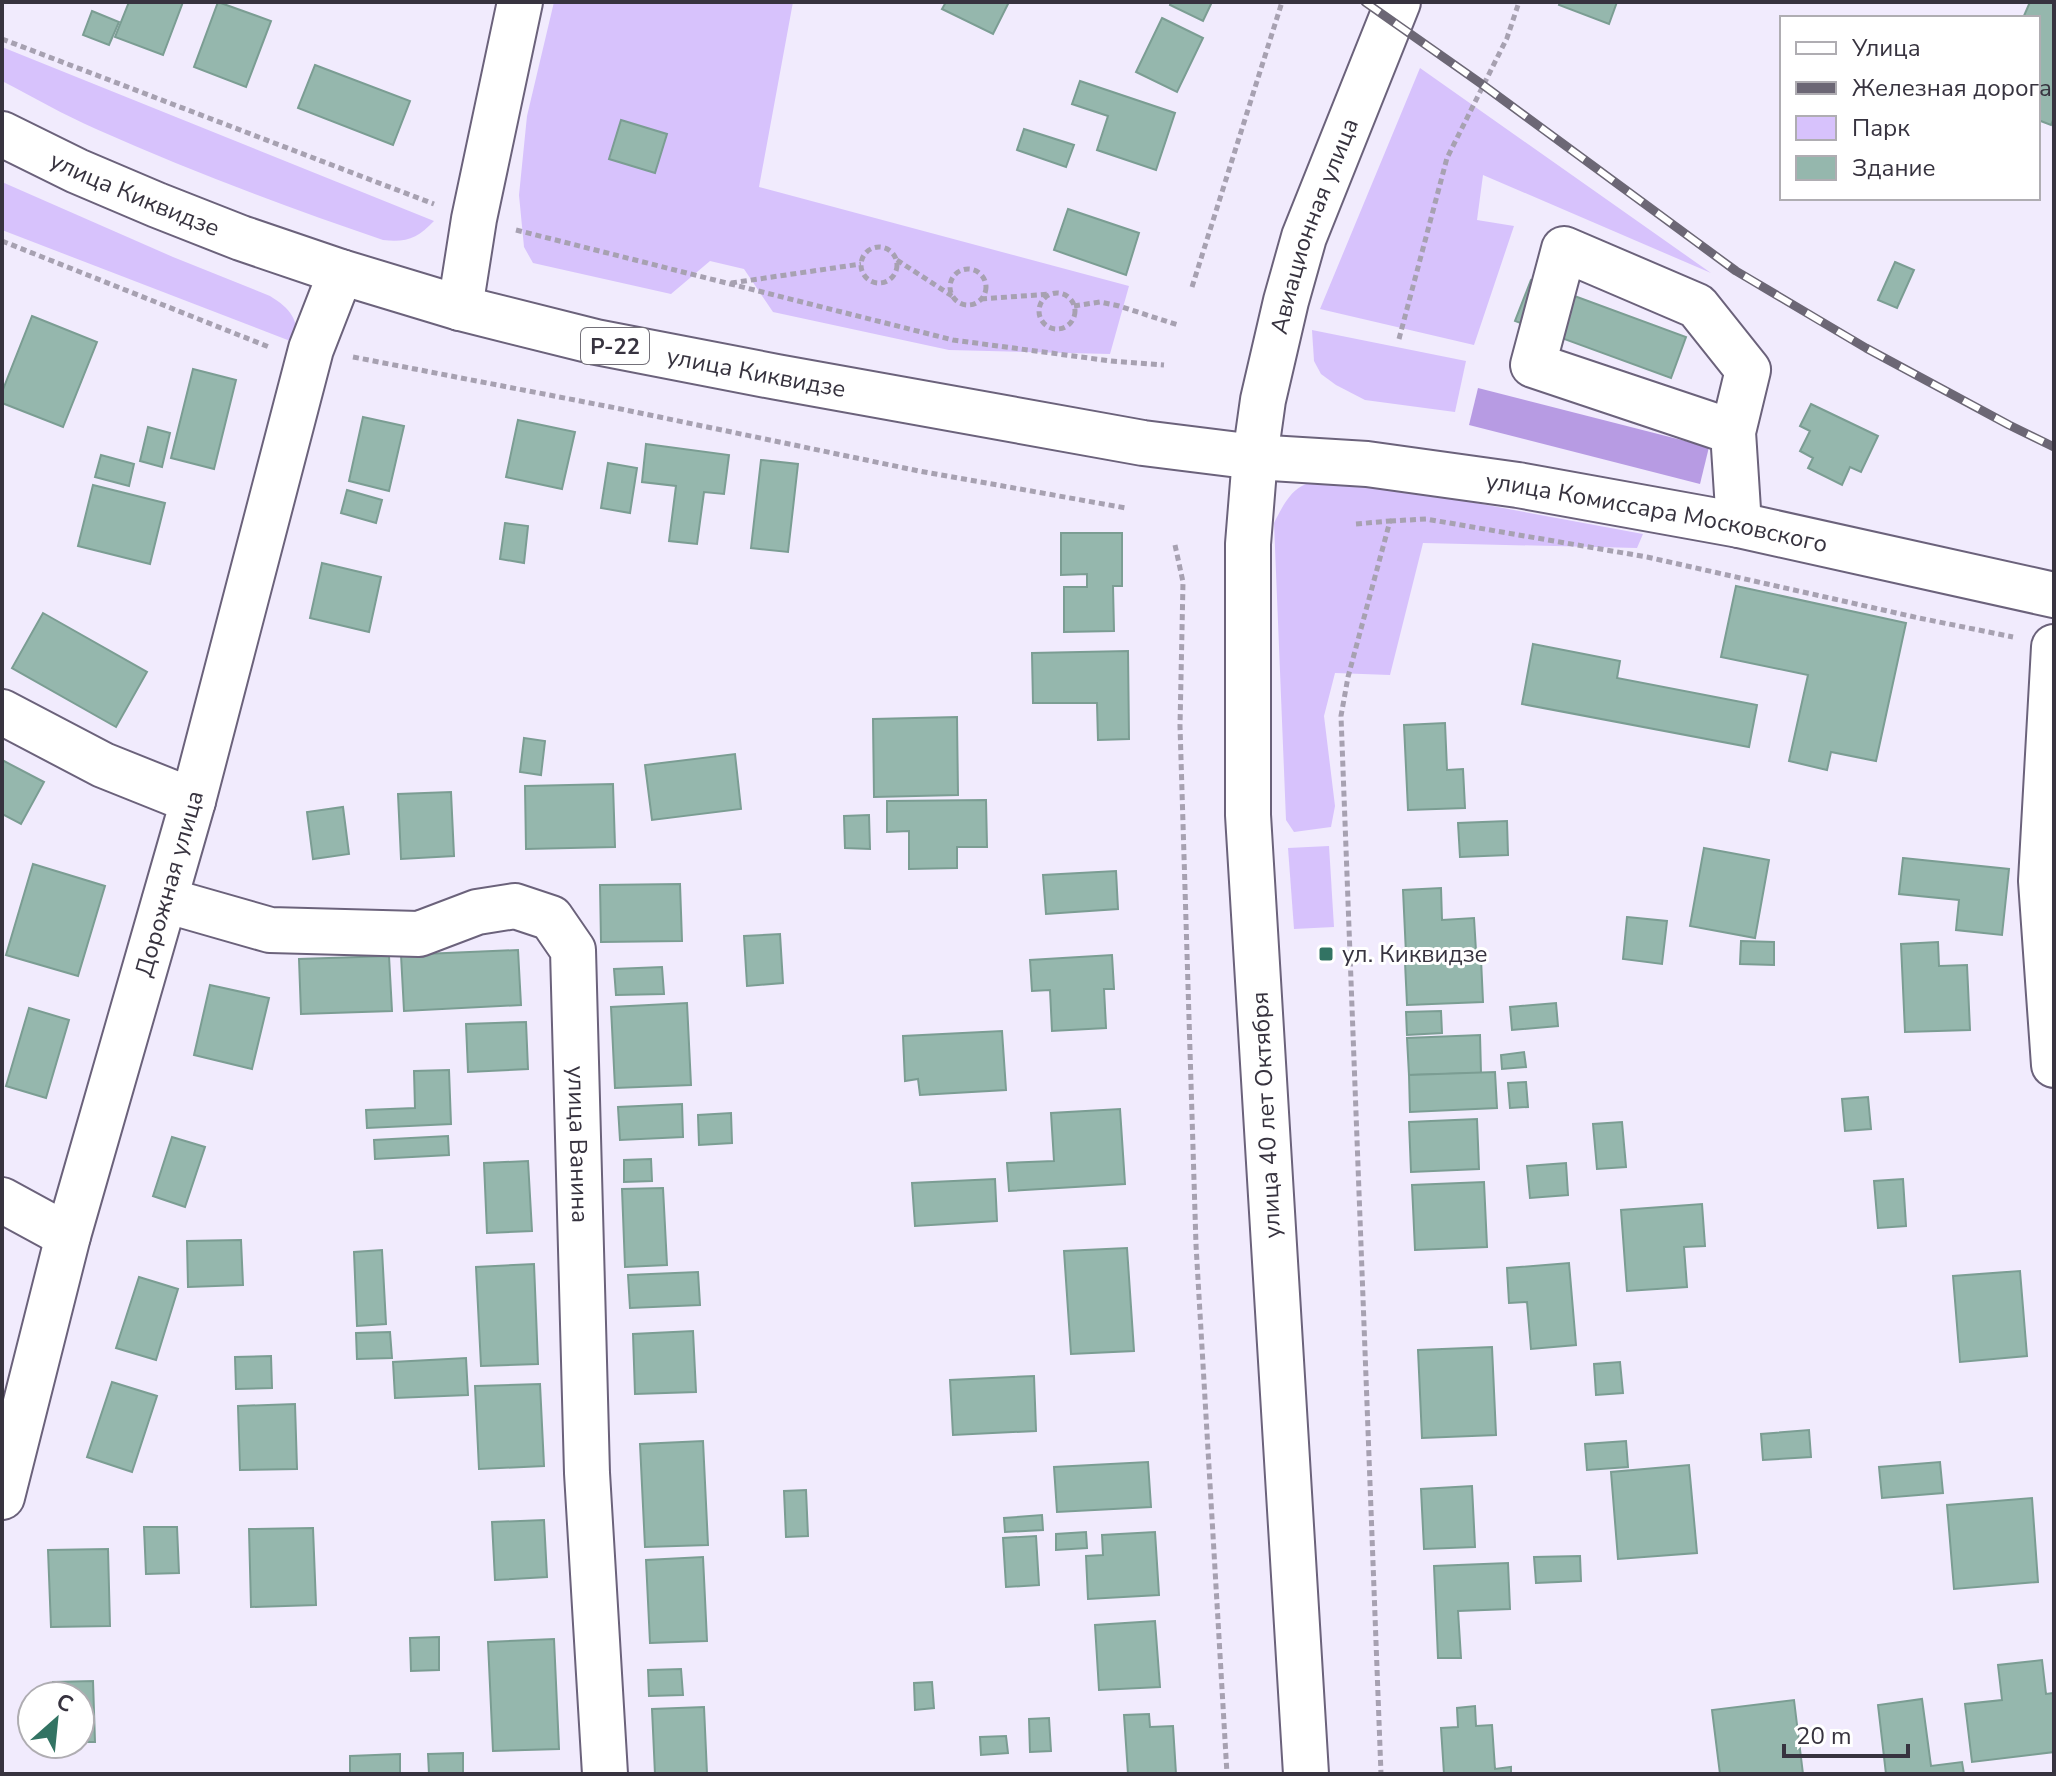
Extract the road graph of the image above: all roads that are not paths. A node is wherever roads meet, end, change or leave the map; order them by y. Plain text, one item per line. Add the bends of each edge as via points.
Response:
1 (520, 2) edge
2 (1398, 2) edge
3 (2, 134) edge
4 (341, 272) junction
5 (460, 308) junction
6 (1733, 432) junction
7 (1255, 457) junction
8 (1739, 525) junction
9 (2054, 595) edge
10 (2039, 643) edge
11 (2, 712) edge
12 (193, 801) junction
13 (165, 900) junction
14 (2054, 1065) edge
15 (2, 1200) edge
16 (68, 1236) junction
17 (2, 1497) edge
18 (605, 1774) edge
19 (1306, 1774) edge

1 - 5 main road
2 - 7 main road, Авиационная улица via 1304,237 1263,400
3 - 4 main road, улица Киквидзе / Р-22 via 157,205
4 - 5 main road, улица Киквидзе / Р-22
4 - 12 main road, Дорожная улица via 311,349
5 - 7 main road, улица Киквидзе / Р-22 via 596,342 777,377 1143,443
6 - 6 main road via 1748,370 1697,306 1564,249 1533,365
6 - 8 main road
7 - 8 main road, улица Комиссара Московского via 1367,464 1518,485
7 - 19 main road, улица 40 лет Октября via 1248,544 1248,815
8 - 9 main road, улица Комиссара Московского
10 - 14 main road via 2041,881
11 - 12 main road via 103,765
12 - 13 main road, Дорожная улица
13 - 16 main road, Дорожная улица
13 - 18 main road, улица Ванина via 270,930 419,934 477,912 515,906 551,918 573,950 587,1473
15 - 16 main road
16 - 17 main road, Дорожная улица

